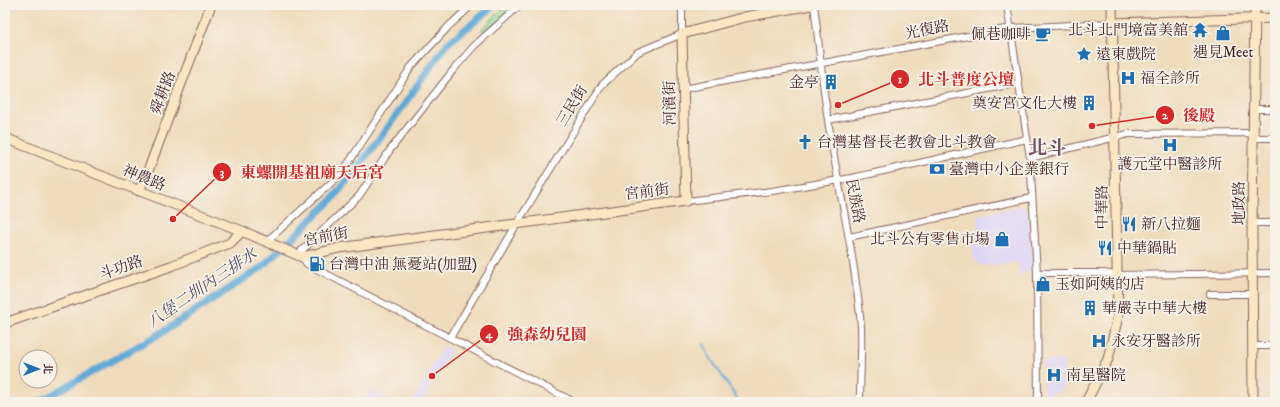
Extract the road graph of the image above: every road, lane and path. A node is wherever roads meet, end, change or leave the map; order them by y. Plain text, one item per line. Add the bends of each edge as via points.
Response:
1 (211, 5) edge
2 (472, 5) edge
3 (520, 5) edge
4 (682, 5) edge
5 (810, 5) edge
6 (814, 5) edge
7 (1008, 5) edge
8 (1112, 5) edge
9 (1255, 5) edge
10 (1275, 18) edge
11 (1255, 19) junction
12 (1113, 23) junction
13 (1011, 28) junction
14 (682, 34) junction
15 (821, 64) junction
16 (1019, 83) junction
17 (683, 89) junction
18 (1254, 109) junction
19 (1275, 109) edge
20 (828, 120) junction
21 (1253, 133) junction
22 (1115, 137) junction
23 (5, 138) edge
24 (1275, 138) edge
25 (1027, 139) junction
26 (1030, 158) junction
27 (838, 180) junction
28 (139, 191) junction
29 (1031, 198) junction
30 (686, 201) junction
31 (518, 222) junction
32 (1252, 223) junction
33 (1275, 223) edge
34 (242, 231) junction
35 (849, 237) junction
36 (269, 243) junction
37 (298, 255) junction
38 (1036, 273) junction
39 (1275, 273) edge
40 (1253, 274) junction
41 (1116, 275) junction
42 (1210, 294) dead end
43 (1253, 294) junction
44 (5, 323) edge
45 (450, 338) junction
46 (1253, 346) junction
47 (1275, 346) edge
48 (1091, 392) junction
49 (574, 402) edge
50 (860, 402) edge
51 (1038, 402) edge
52 (1086, 402) edge
53 (1094, 402) edge
54 (1253, 402) edge

1 - 28 street, 舜耕路
2 - 36 street via 411,67 342,172
3 - 37 street via 474,46 390,150 358,196
4 - 14 street, 河濱街
5 - 14 street, 三民街 via 745,17
6 - 15 street, 民族路
7 - 13 street
8 - 12 street, 中華路
9 - 11 street, 地政路
10 - 11 street, 光復路
11 - 12 street, 光復路
11 - 18 street, 地政路
12 - 13 street, 光復路
12 - 22 street, 中華路
13 - 15 street, 光復路
13 - 16 street
14 - 17 street, 河濱街
14 - 31 street, 三民街 via 638,52 602,85
15 - 17 street, 光復路
15 - 20 street, 民族路
16 - 20 street
16 - 25 street
17 - 30 street, 河濱街
18 - 19 street
18 - 21 street, 地政路
20 - 27 street, 民族路
21 - 22 street via 1128,134
21 - 24 street via 1260,138
21 - 32 street, 地政路
22 - 26 street
22 - 41 street, 中華路
23 - 28 street, 神農路
25 - 26 street
25 - 27 street, 宮前街
26 - 29 street
27 - 30 street, 宮前街
27 - 35 street, 民族路
28 - 34 street, 神農路
29 - 35 street
29 - 38 street
30 - 31 street, 宮前街
31 - 37 street, 宮前街
31 - 45 street, 三民街
32 - 33 street
32 - 40 street, 地政路
34 - 36 street, 神農路
34 - 44 street, 斗功路 via 230,243 215,249
35 - 50 street, 民族路 via 861,327
36 - 37 street, 宮前街
37 - 45 street via 307,264
38 - 41 street
38 - 51 street
39 - 40 street
40 - 41 street
40 - 43 street, 地政路
41 - 48 street, 中華路 via 1118,316 1115,332 1108,359
42 - 43 street
43 - 46 street, 地政路
45 - 49 street
46 - 47 street
46 - 54 street, 地政路
48 - 52 street, 中華路
48 - 53 street

